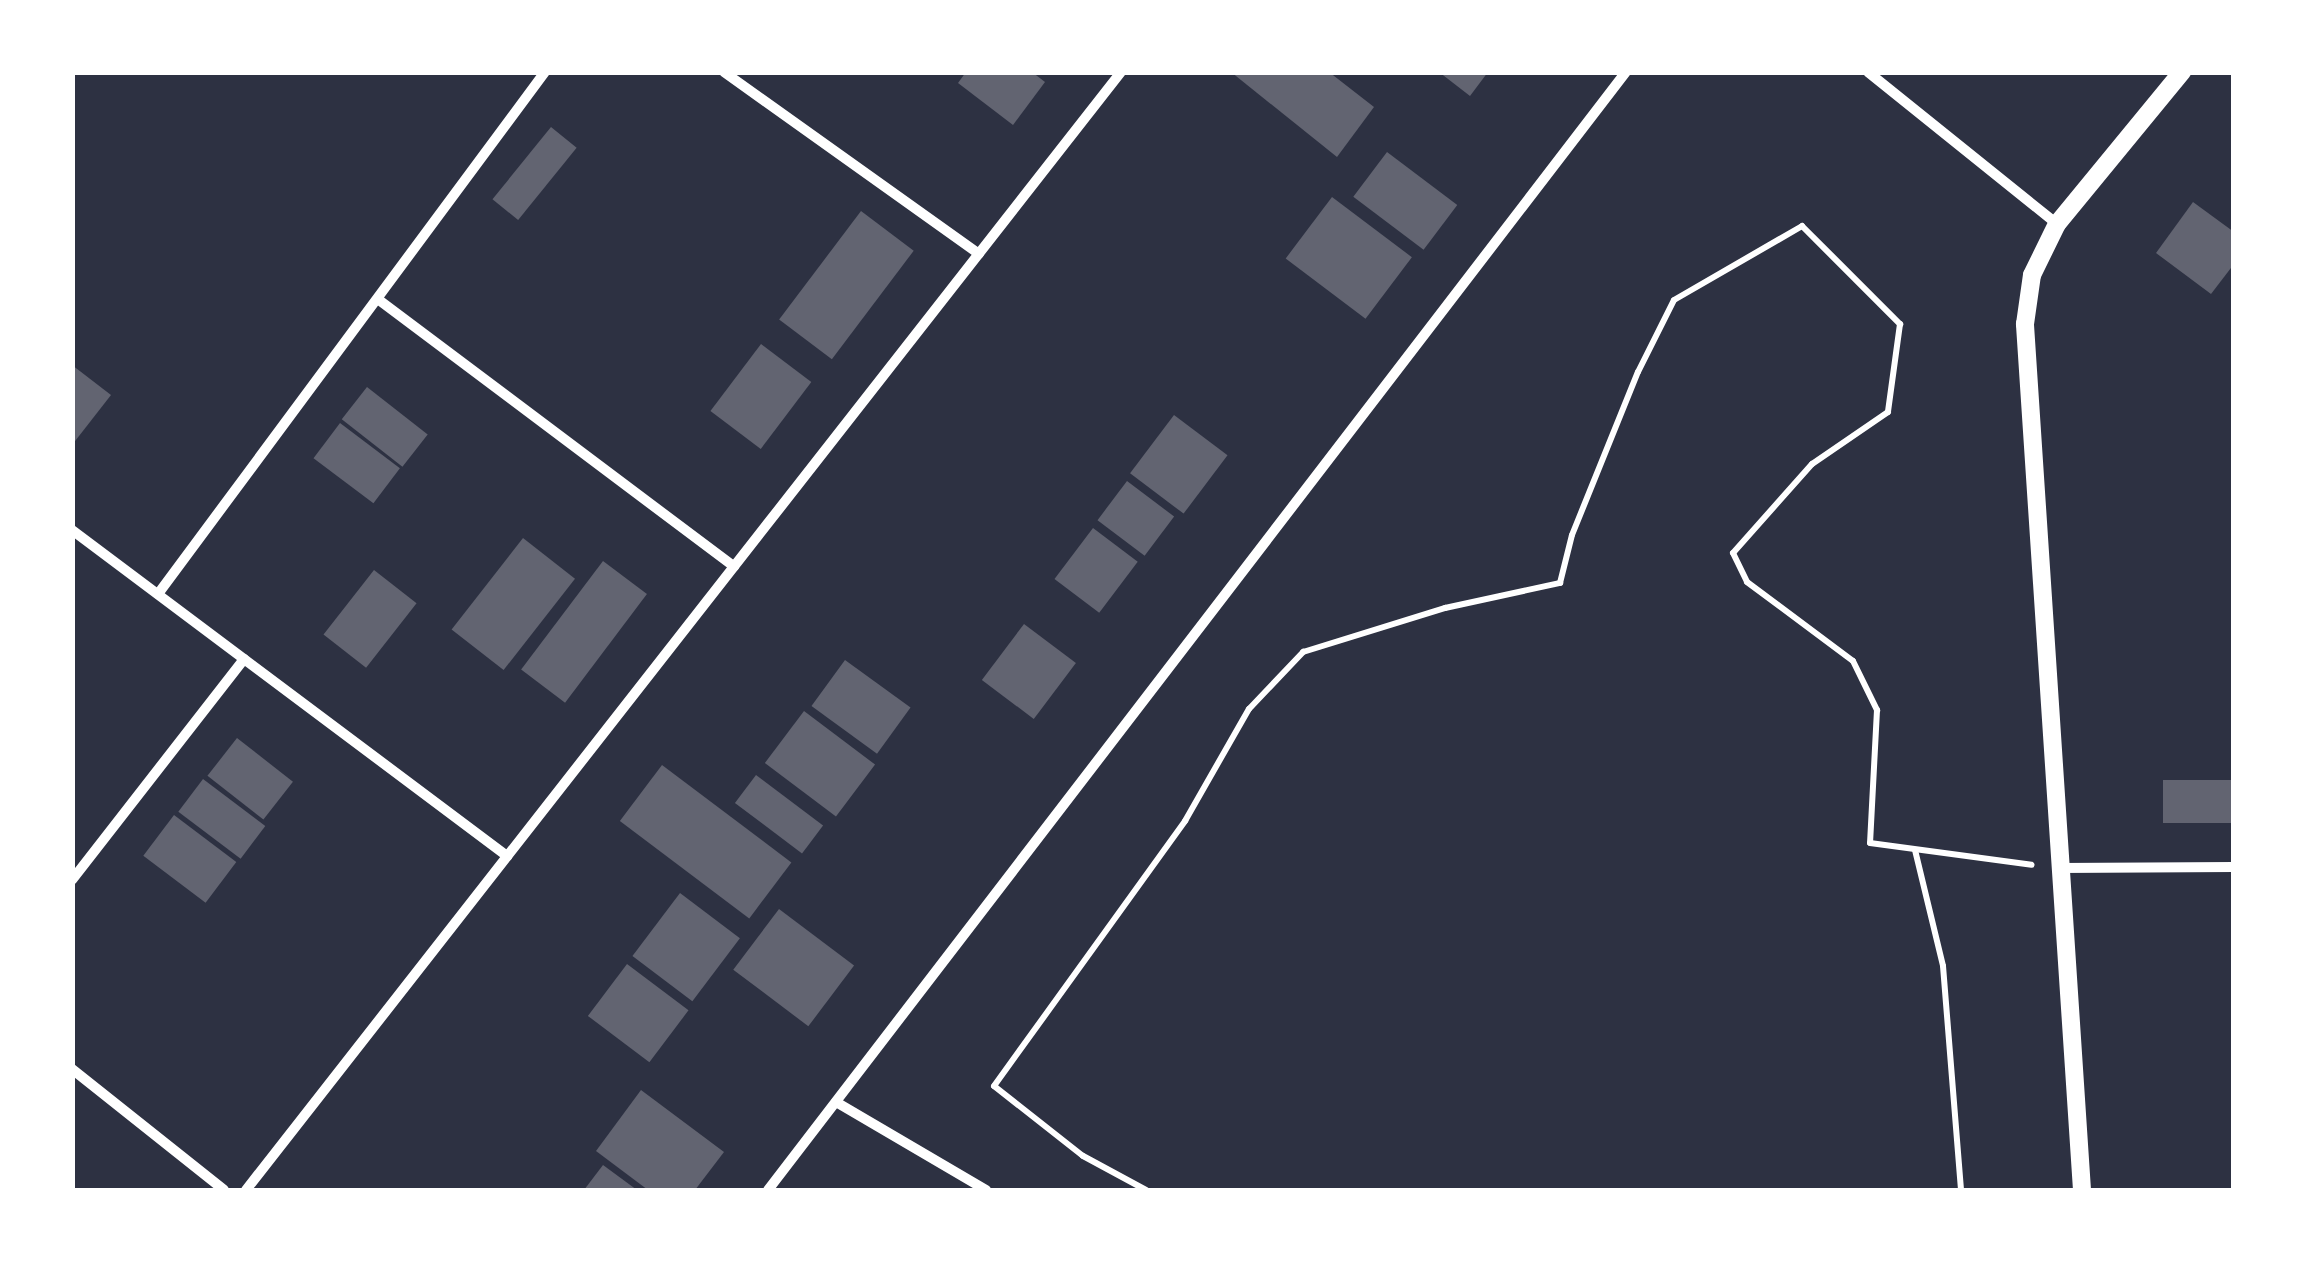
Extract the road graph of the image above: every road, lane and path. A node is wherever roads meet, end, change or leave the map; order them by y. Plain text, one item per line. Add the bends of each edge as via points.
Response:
1 (545, 72) edge
2 (724, 72) edge
3 (1120, 72) edge
4 (1626, 72) edge
5 (1868, 72) edge
6 (2182, 72) edge
7 (2057, 224) junction
8 (978, 254) junction
9 (379, 300) junction
10 (72, 530) edge
11 (734, 567) junction
12 (158, 594) junction
13 (244, 659) junction
14 (1915, 850) junction
15 (508, 856) junction
16 (2234, 867) edge
17 (2058, 868) junction
18 (72, 880) edge
19 (72, 1069) edge
20 (836, 1102) junction
21 (224, 1190) edge
22 (246, 1190) edge
23 (768, 1190) edge
24 (986, 1190) edge
25 (1146, 1190) edge
26 (1961, 1190) edge
27 (2082, 1190) edge

1 - 9 street
2 - 8 street
3 - 8 street
4 - 20 street
5 - 7 street
6 - 7 street
7 - 17 street via 2032,275 2024,324
8 - 11 street
9 - 11 street
9 - 12 street
10 - 12 street
11 - 15 street
12 - 13 street
13 - 15 street
13 - 18 street
14 - 17 path
14 - 25 path via 1870,843 1877,710 1853,661 1748,582 1734,553 1812,464 1888,412 1900,324 1802,226 1674,300 1572,535 1560,583 1445,608 1303,652 1249,708 1185,821 994,1086 1083,1156
14 - 26 path via 1943,966
15 - 22 street
16 - 17 street
17 - 27 street
19 - 21 street
20 - 23 street
20 - 24 street

